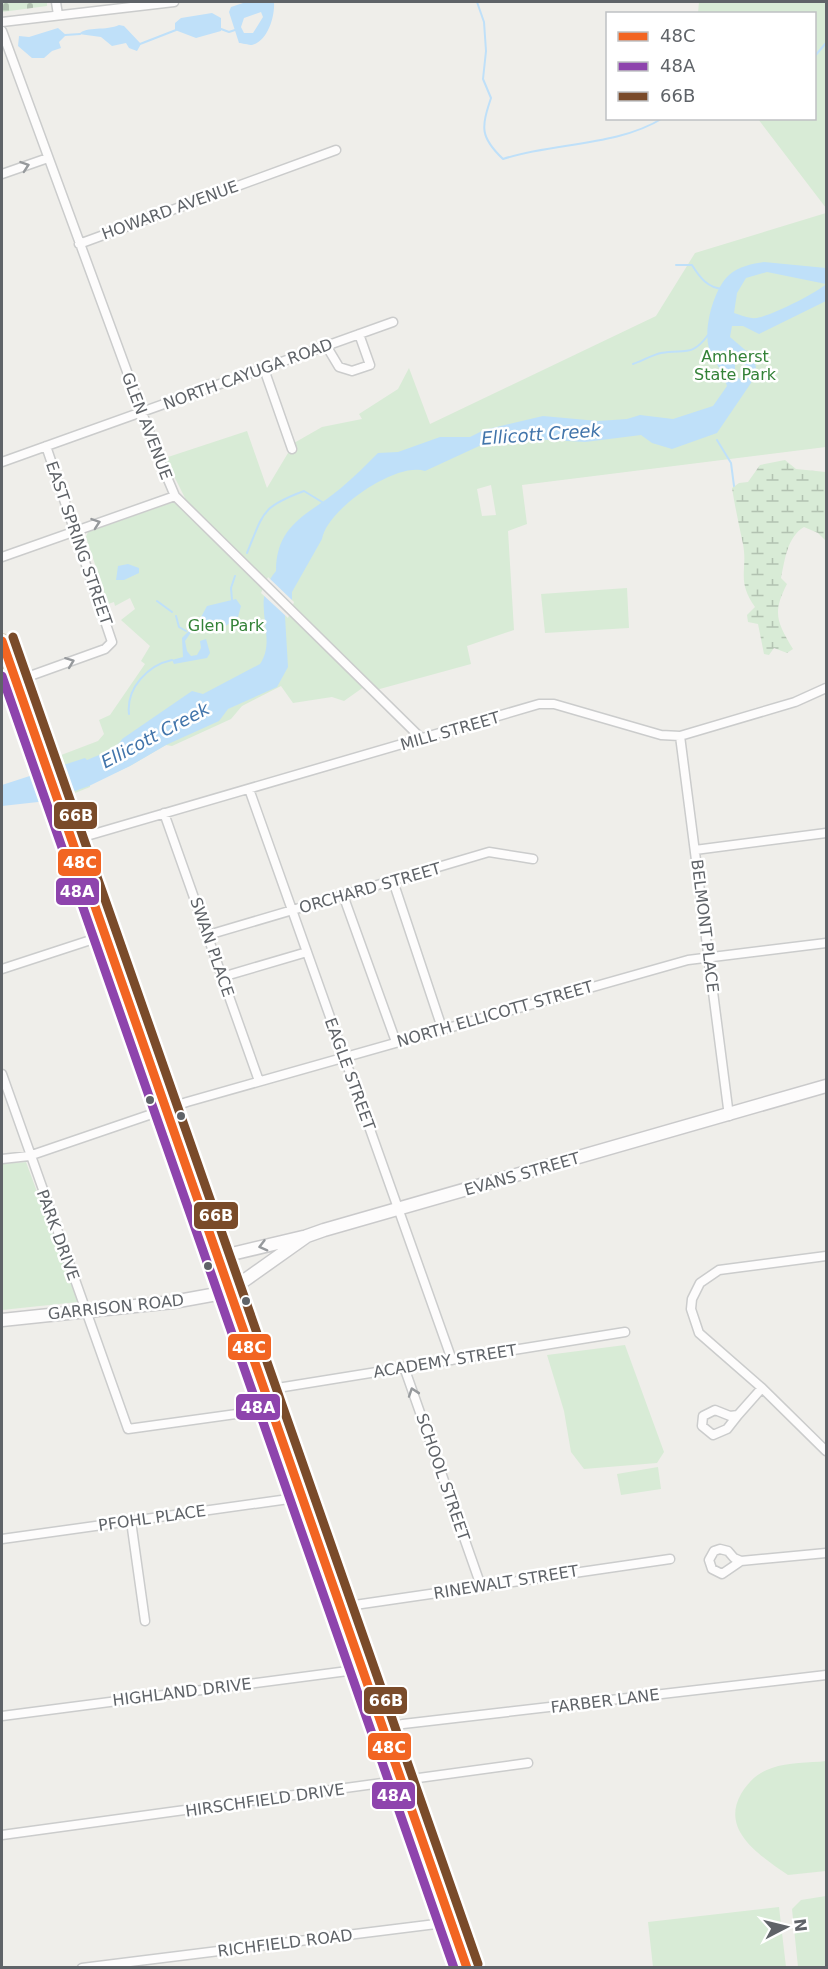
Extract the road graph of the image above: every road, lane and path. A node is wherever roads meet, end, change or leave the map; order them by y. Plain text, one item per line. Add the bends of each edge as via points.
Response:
1 (56, 2) edge
2 (174, 2) edge
3 (58, 15) junction
4 (2, 22) edge
5 (2, 31) edge
6 (336, 150) dead end
7 (48, 158) junction
8 (2, 174) edge
9 (79, 244) junction
10 (393, 322) dead end
11 (359, 334) junction
12 (327, 347) junction
13 (264, 369) junction
14 (142, 412) junction
15 (46, 446) junction
16 (292, 449) dead end
17 (2, 462) edge
18 (175, 496) junction
19 (74, 531) junction
20 (2, 557) edge
21 (2, 641) edge
22 (16, 681) junction
23 (826, 688) edge
24 (680, 736) junction
25 (422, 739) junction
26 (249, 789) junction
27 (164, 813) junction
28 (826, 833) edge
29 (72, 840) junction
30 (695, 850) junction
31 (533, 859) dead end
32 (393, 881) junction
33 (343, 896) junction
34 (292, 910) junction
35 (106, 935) junction
36 (208, 935) junction
37 (826, 943) edge
38 (307, 952) junction
39 (709, 957) junction
40 (2, 969) edge
41 (222, 977) junction
42 (442, 1028) junction
43 (396, 1042) junction
44 (344, 1057) junction
45 (2, 1074) edge
46 (259, 1081) junction
47 (826, 1086) edge
48 (167, 1108) junction
49 (729, 1116) junction
50 (29, 1156) junction
51 (2, 1159) edge
52 (398, 1209) junction
53 (307, 1236) junction
54 (826, 1256) edge
55 (219, 1257) junction
56 (230, 1289) junction
57 (86, 1311) junction
58 (2, 1320) edge
59 (625, 1332) dead end
60 (452, 1360) junction
61 (404, 1367) junction
62 (762, 1388) junction
63 (265, 1390) junction
64 (272, 1409) junction
65 (738, 1415) dead end
66 (826, 1451) edge
67 (303, 1497) junction
68 (131, 1521) junction
69 (2, 1539) edge
70 (826, 1553) edge
71 (670, 1558) dead end
72 (741, 1561) dead end
73 (481, 1586) junction
74 (341, 1607) junction
75 (145, 1621) dead end
76 (363, 1669) junction
77 (826, 1675) edge
78 (2, 1716) edge
79 (383, 1729) junction
80 (528, 1763) dead end
81 (403, 1781) junction
82 (2, 1835) edge
83 (452, 1922) junction
84 (120, 1965) edge
85 (82, 1968) edge
86 (467, 1968) edge

1 - 3 street
2 - 3 street
3 - 4 street
5 - 7 street, GLEN AVENUE
6 - 9 street, HOWARD AVENUE
8 -> 7 street
7 - 9 street, GLEN AVENUE
9 - 14 street, GLEN AVENUE
10 - 11 street, NORTH CAYUGA ROAD
11 - 12 street, NORTH CAYUGA ROAD
11 - 12 street via 370,365 352,371 339,367
12 - 13 street, NORTH CAYUGA ROAD
13 - 14 street, NORTH CAYUGA ROAD
13 - 16 street
14 - 15 street, NORTH CAYUGA ROAD
14 - 18 street, GLEN AVENUE
15 - 17 street, NORTH CAYUGA ROAD
15 - 19 street, EAST SPRING STREET
19 -> 18 street
18 - 25 street, GLEN AVENUE
19 - 20 street
22 -> 19 street, EAST SPRING STREET via 105,649 112,639
21 - 22 main road
22 - 29 main road
23 - 24 street, MILL STREET via 795,702
24 - 25 street, MILL STREET via 661,735 554,704 539,704
24 - 30 street, BELMONT PLACE
25 - 26 street, MILL STREET
26 - 27 street, MILL STREET
26 - 34 street, EAGLE STREET
27 - 29 street, MILL STREET
27 - 36 street, SWAN PLACE
28 - 30 street
29 - 35 main road
30 - 39 street, BELMONT PLACE
31 - 32 street, ORCHARD STREET via 489,852
32 - 33 street, ORCHARD STREET
32 - 42 street
33 - 34 street, ORCHARD STREET
33 - 43 street
34 - 36 street, ORCHARD STREET
34 - 38 street, EAGLE STREET
35 - 40 street
35 - 48 main road
36 - 41 street, SWAN PLACE
37 - 39 street, NORTH ELLICOTT STREET
38 - 41 street
38 - 44 street, EAGLE STREET
39 - 42 street, NORTH ELLICOTT STREET
39 - 49 street, BELMONT PLACE
41 - 46 street, SWAN PLACE
42 - 43 street, NORTH ELLICOTT STREET
43 - 44 street, NORTH ELLICOTT STREET
44 - 46 street, NORTH ELLICOTT STREET
44 - 52 street, EAGLE STREET
45 - 50 street, PARK DRIVE
46 - 48 street, NORTH ELLICOTT STREET
47 - 49 street, EVANS STREET
48 - 50 street, NORTH ELLICOTT STREET
48 - 55 main road
49 - 52 street, EVANS STREET
50 - 51 street, NORTH ELLICOTT STREET
50 - 57 street, PARK DRIVE
52 - 53 street, EVANS STREET
52 - 60 street, EAGLE STREET
53 -> 55 street
53 - 56 street, EVANS STREET
54 - 62 street via 719,1270 706,1276 696,1290 691,1309 699,1334
55 - 56 main road
56 - 57 street, GARRISON ROAD via 177,1302
56 - 63 main road
57 - 58 street, GARRISON ROAD
57 - 64 street, PARK DRIVE via 128,1429
59 - 60 street, ACADEMY STREET
60 - 61 street, ACADEMY STREET
61 - 63 street, ACADEMY STREET
73 -> 61 street, SCHOOL STREET
62 - 65 street
62 - 66 street
63 - 64 main road
64 - 67 main road
67 - 68 street, PFOHL PLACE
67 - 74 main road
68 - 69 street, PFOHL PLACE
68 - 75 street
70 - 72 street
71 - 73 street, RINEWALT STREET
73 - 74 street, RINEWALT STREET
74 - 76 main road
76 - 78 street, HIGHLAND DRIVE
76 - 79 main road
77 - 79 street, FARBER LANE
79 - 81 main road
80 - 81 street, HIRSCHFIELD DRIVE
81 - 82 street, HIRSCHFIELD DRIVE
81 - 83 main road
83 - 84 street, RICHFIELD ROAD
83 - 86 main road
84 - 85 street, RICHFIELD ROAD

